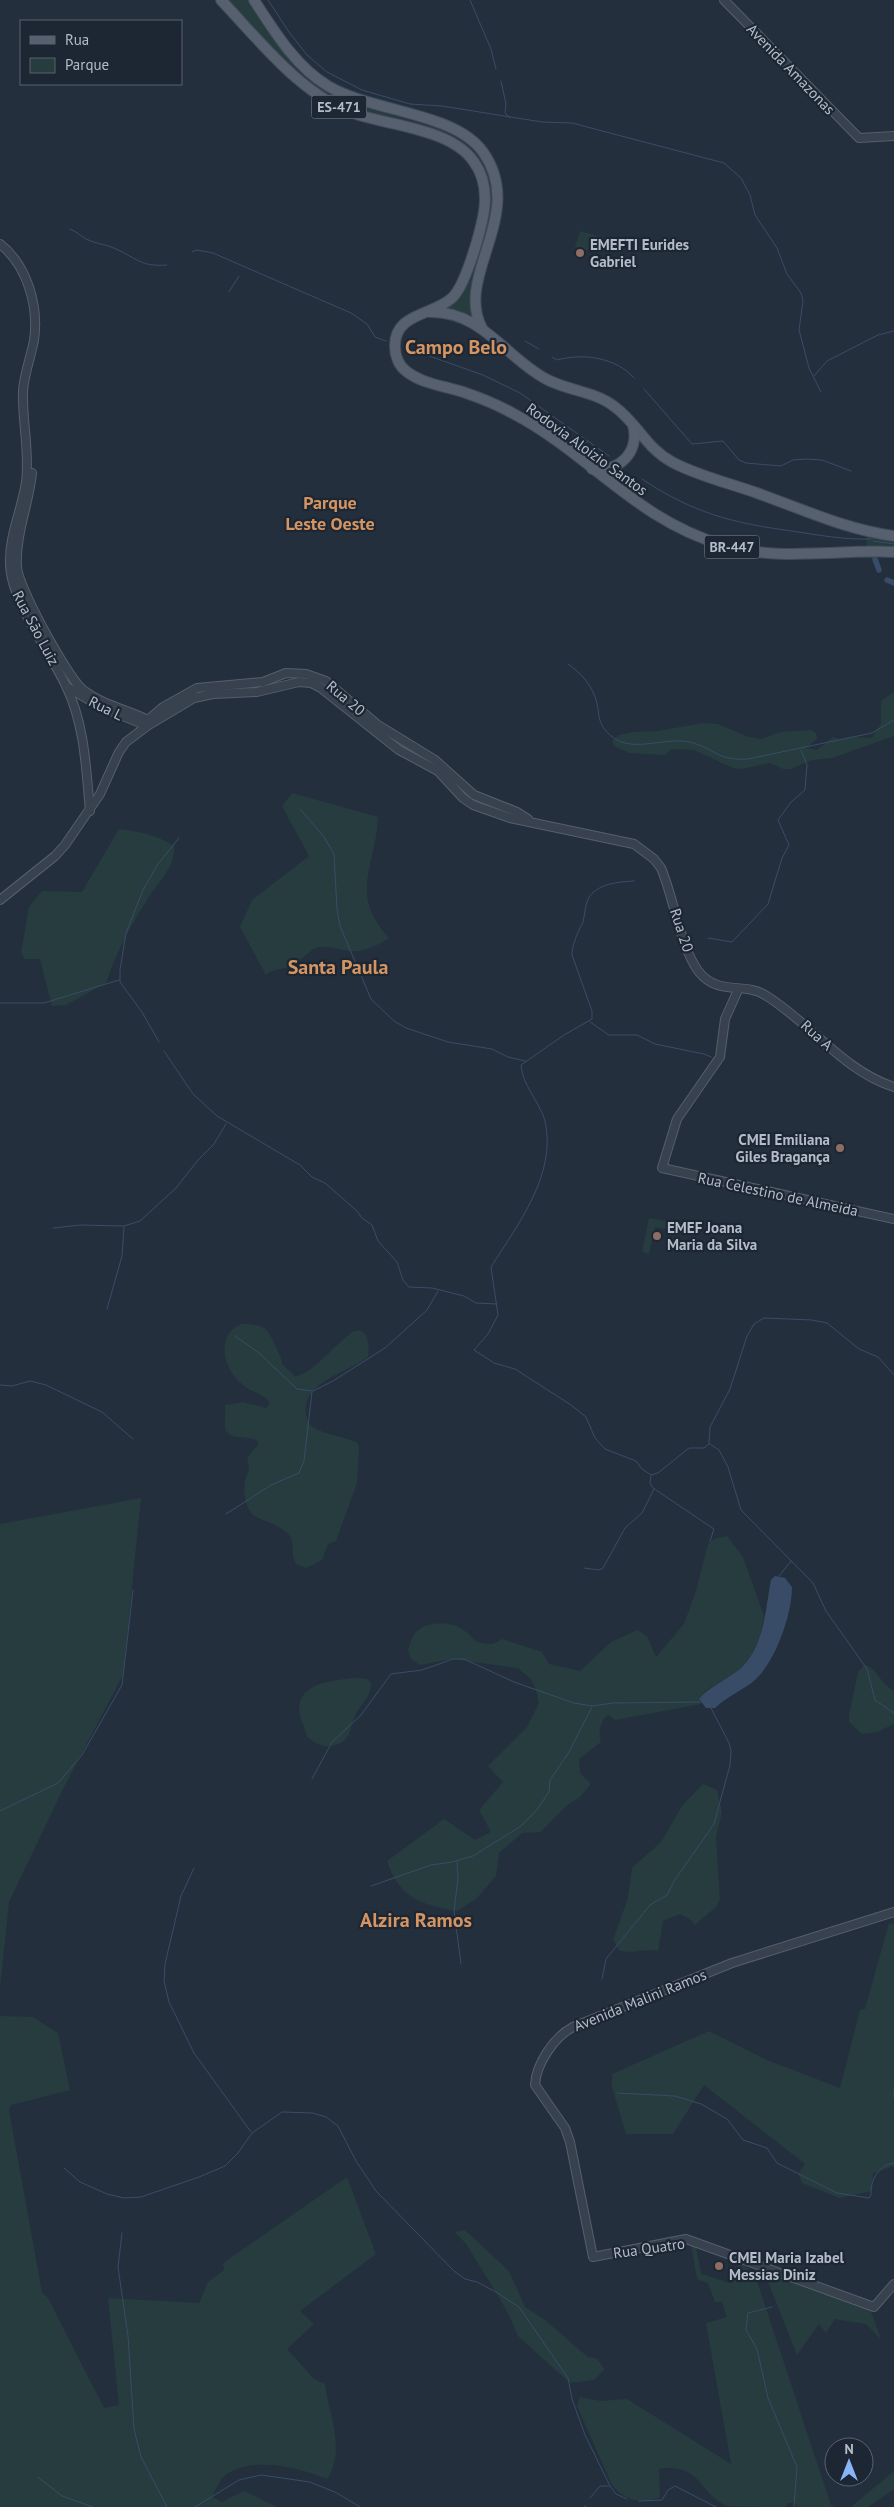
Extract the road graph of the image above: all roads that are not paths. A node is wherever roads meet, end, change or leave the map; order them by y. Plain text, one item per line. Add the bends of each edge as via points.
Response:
1 (221, 0) edge
2 (254, 0) edge
3 (724, 0) edge
4 (894, 136) edge
5 (0, 244) edge
6 (427, 312) junction
7 (482, 328) junction
8 (632, 422) junction
9 (32, 451) dead end
10 (592, 469) junction
11 (894, 536) edge
12 (894, 552) edge
13 (67, 687) junction
14 (149, 723) junction
15 (90, 811) junction
16 (530, 821) junction
17 (0, 900) edge
18 (738, 990) junction
19 (894, 1087) edge
20 (894, 1219) edge
21 (894, 1912) edge
22 (593, 2256) joint
23 (894, 2284) edge

1 - 6 main road, Rodovia Aloízio Santos / ES-471 via 293,76 320,98 358,115 441,138 465,151 475,163 484,185 485,205 466,276 452,298
2 - 7 main road, ES-471 via 289,51 320,82 358,101 451,127 472,139 484,153 498,193 494,223 475,296
3 - 4 street, Avenida Amazonas via 859,138
5 - 13 street, Rua São Luiz via 11,254 25,276 35,327 23,391 26,479 11,548 10,573 17,595
6 - 7 main road via 453,315
6 - 10 main road, Rodovia Aloízio Santos / BR-447 via 408,319 397,333 395,354 405,371 514,413
7 - 8 main road via 542,377 566,388 598,396
8 - 10 main road via 634,442 625,460 612,468
8 - 11 main road via 653,449 686,468 844,524
9 - 14 street, Rua São Luiz via 30,487 17,553 21,584 76,683 97,699
10 - 12 main road, Rodovia Aloízio Santos / BR-447 via 655,516 726,546 790,554
13 - 14 street, Rua L via 101,707
13 - 15 street, Rua São Luiz via 83,739
14 - 15 street, Rua 20 via 119,752
14 - 16 street, Rua 20 via 201,696 249,693 306,682 316,685 399,750 438,771 473,805 510,818
14 - 16 street, Rua 20 via 175,699 197,688 263,682 296,672 312,675 330,684 378,725 443,766 466,790
15 - 17 street, Rua 20 via 55,856
16 - 18 street, Rua 20 via 634,844 654,859 667,884 696,967 710,982
18 - 19 street, Rua A via 763,993 797,1016 856,1069
18 - 20 street, Rua Celestino de Almeida via 725,1019 720,1057 677,1119 662,1168
21 - 22 street, Avenida Malini Ramos via 732,1963 596,2017 567,2030 556,2039 540,2067 535,2086 570,2142
22 - 23 street, Rua Quatro via 686,2239 874,2307

